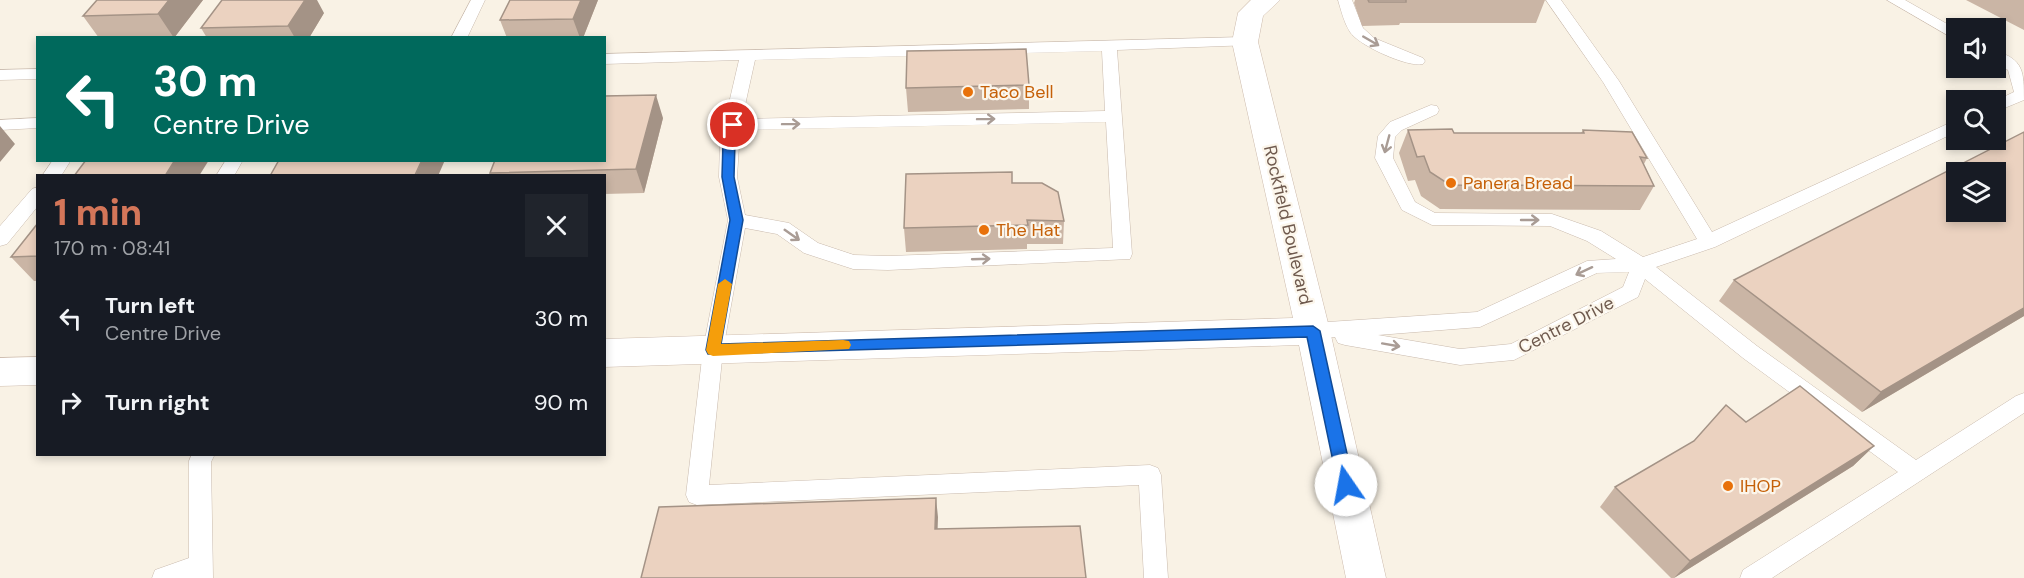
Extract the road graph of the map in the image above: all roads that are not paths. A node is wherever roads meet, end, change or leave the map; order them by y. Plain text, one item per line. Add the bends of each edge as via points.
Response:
1 (478, 0) edge
2 (1345, 0) edge
3 (1553, 0) edge
4 (1893, 0) edge
5 (1250, 14) edge
6 (1946, 29) edge
7 (460, 36) edge
8 (1108, 45) junction
9 (748, 55) junction
10 (606, 59) edge
11 (1417, 61) dead end
12 (2006, 62) edge
13 (36, 74) edge
14 (0, 75) edge
15 (2006, 102) edge
16 (1431, 110) dead end
17 (1113, 116) junction
18 (36, 123) edge
19 (0, 124) edge
20 (733, 125) junction
21 (1946, 130) edge
22 (36, 195) edge
23 (737, 220) junction
24 (0, 239) edge
25 (1707, 242) junction
26 (1641, 265) junction
27 (1313, 331) junction
28 (713, 350) junction
29 (606, 353) edge
30 (36, 371) edge
31 (0, 372) edge
32 (2024, 402) edge
33 (203, 456) edge
34 (1914, 471) junction
35 (201, 571) edge
36 (164, 578) edge
37 (1156, 578) edge
38 (1366, 578) edge
39 (1752, 578) edge

1 - 7 lane
2 -> 11 lane via 1356,30 1368,41
3 - 25 lane via 1611,81
4 - 6 lane
5 - 8 lane
5 - 27 main road, Rockfield Boulevard
8 - 9 lane
8 - 17 lane
9 - 10 lane
9 - 20 lane
12 - 15 lane via 2015,67 2023,94
13 - 14 lane
16 -> 26 lane via 1396,126 1387,136 1384,158 1408,206 1432,219 1552,220 1594,236
20 -> 17 lane
23 -> 17 lane via 782,228 811,248 853,262 1123,254
18 - 19 lane
20 - 23 lane via 728,177
21 - 25 lane
22 - 24 lane
23 - 28 lane
25 - 26 lane
26 -> 27 lane, Centre Drive via 1594,266 1480,319
27 -> 26 lane, Centre Drive via 1460,357 1514,352 1631,292
26 - 34 lane via 1750,352
27 - 28 main road, Centre Drive
27 - 38 main road, Rockfield Boulevard
28 - 29 main road, Centre Drive
28 - 37 lane via 697,495 1150,475
30 - 31 main road
32 - 34 lane
33 - 35 lane
34 - 39 lane
35 - 36 lane

